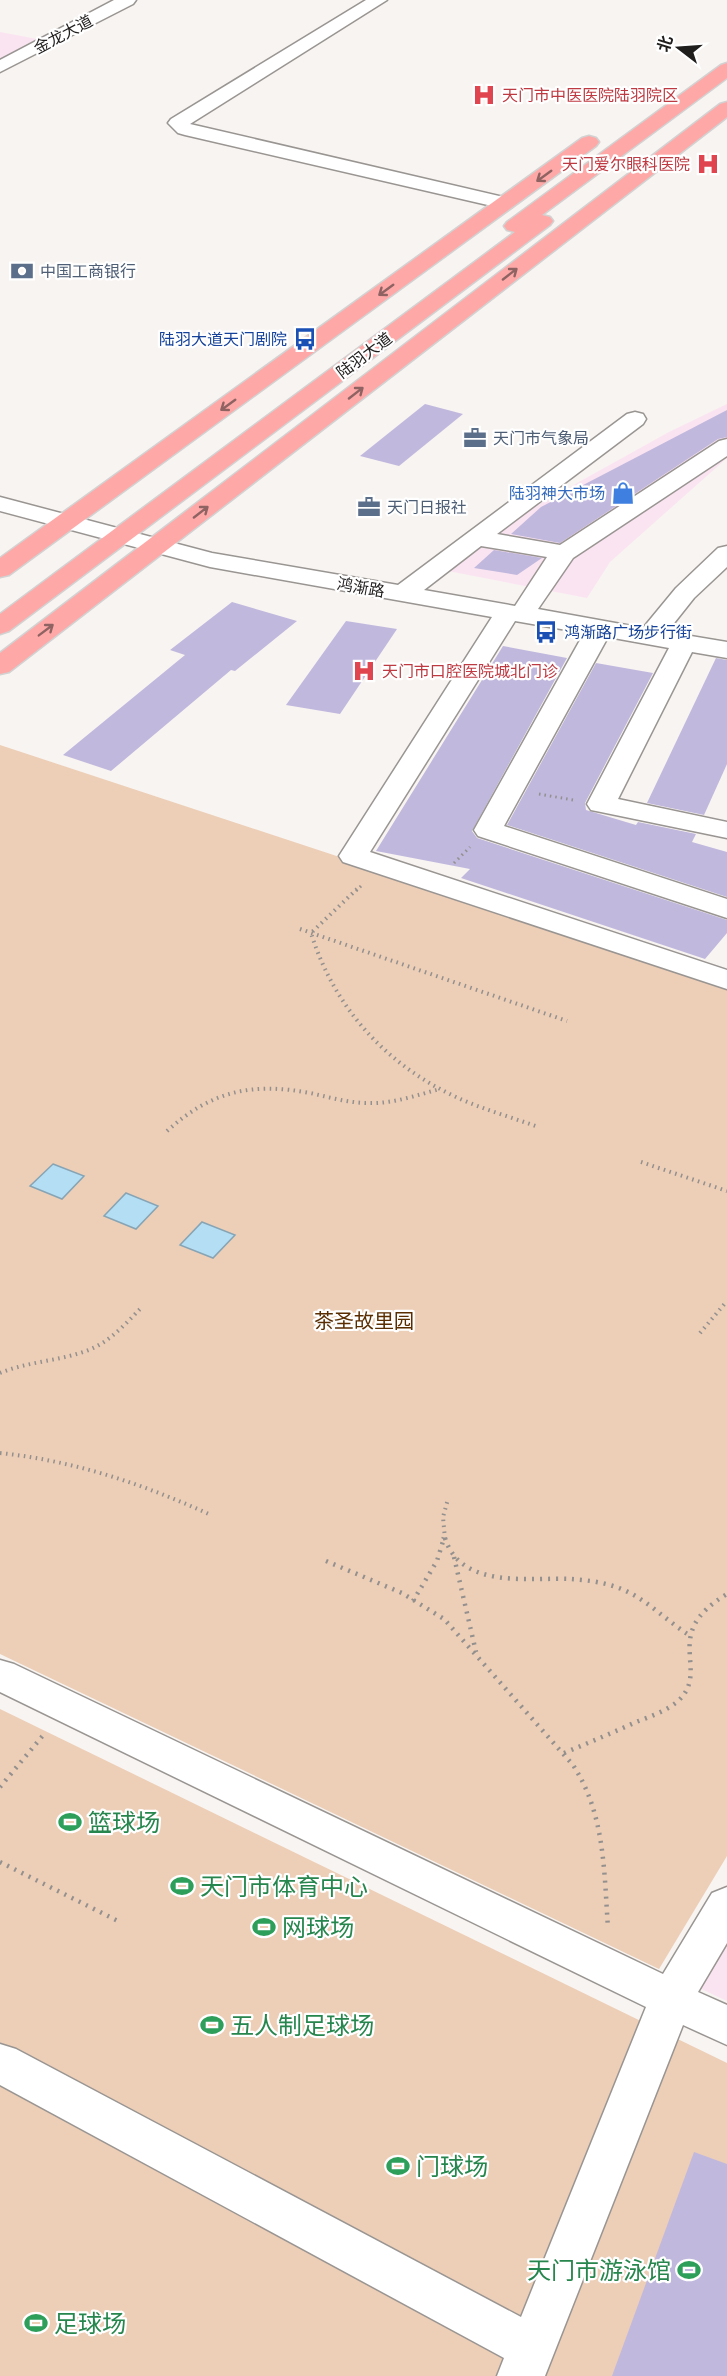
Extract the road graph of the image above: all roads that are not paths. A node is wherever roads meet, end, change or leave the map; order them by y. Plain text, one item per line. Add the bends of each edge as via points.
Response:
1 (127, 0) edge
2 (378, 0) edge
3 (0, 67) edge
4 (727, 69) edge
5 (727, 83) edge
6 (727, 108) edge
7 (606, 130) dead end
8 (505, 203) junction
9 (635, 418) dead end
10 (727, 446) edge
11 (0, 504) edge
12 (65, 522) junction
13 (109, 535) junction
14 (476, 538) junction
15 (155, 547) junction
16 (564, 553) junction
17 (727, 553) edge
18 (0, 570) edge
19 (0, 574) edge
20 (99, 590) junction
21 (402, 594) junction
22 (0, 605) edge
23 (515, 614) junction
24 (0, 626) edge
25 (600, 628) junction
26 (649, 637) junction
27 (684, 643) junction
28 (727, 650) edge
29 (0, 666) edge
30 (727, 830) edge
31 (727, 909) edge
32 (727, 980) edge
33 (0, 1675) edge
34 (727, 1905) edge
35 (671, 2000) junction
36 (727, 2026) edge
37 (0, 2063) edge
38 (526, 2362) edge

1 - 3 street, 金龙大道
2 - 8 street via 178,123 185,129
4 - 13 main road, 陆羽大道
5 - 13 main road, 陆羽大道
15 -> 6 main road
7 -> 8 main road
8 -> 12 main road
9 - 14 street
10 - 16 street
11 - 12 street, 鸿渐路
12 - 13 street, 鸿渐路
12 - 18 main road
13 - 15 street, 鸿渐路
13 - 19 main road
13 - 20 main road
13 - 22 main road, 陆羽大道
13 - 24 main road, 陆羽大道
14 - 16 street
14 - 21 street
15 - 20 main road
15 - 21 street, 鸿渐路
16 - 23 street
17 - 26 street via 685,593
29 -> 20 main road
21 - 23 street, 鸿渐路
23 - 25 street, 鸿渐路
23 - 32 street via 353,856
25 - 26 street, 鸿渐路
25 - 31 street via 488,830
26 - 27 street, 鸿渐路
27 - 28 street, 鸿渐路
27 - 30 street via 601,804
33 - 35 street
34 - 35 street
35 - 36 street
35 - 38 street
37 - 38 street

